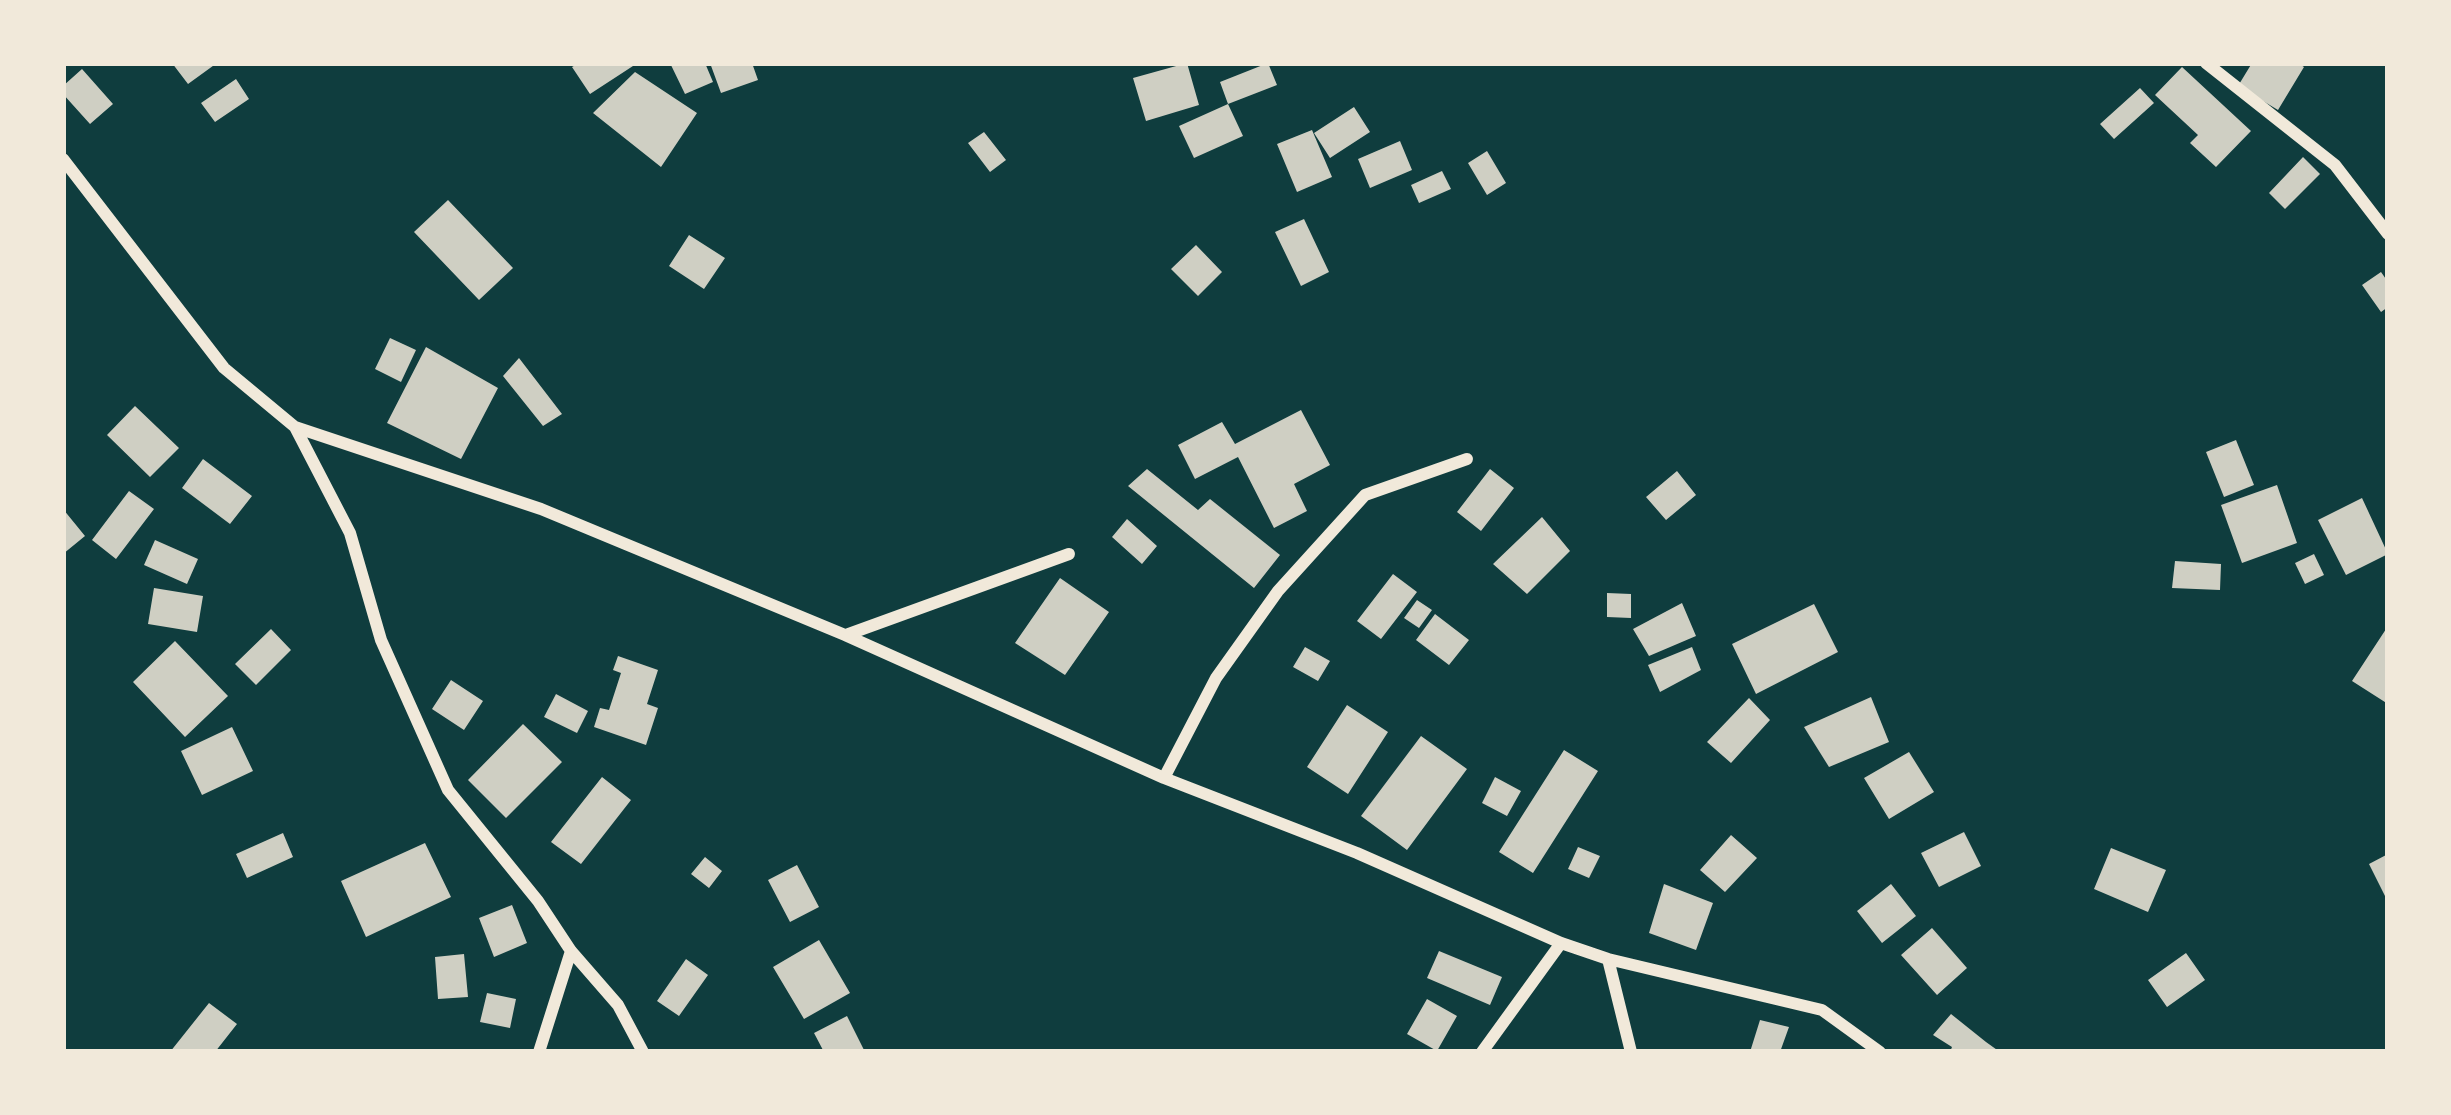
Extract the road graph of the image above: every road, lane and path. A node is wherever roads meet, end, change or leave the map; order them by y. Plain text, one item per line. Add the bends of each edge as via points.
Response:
1 (2206, 63) edge
2 (63, 159) edge
3 (2388, 234) edge
4 (295, 427) junction
5 (1467, 459) dead end
6 (1069, 554) dead end
7 (845, 635) junction
8 (1164, 778) junction
9 (1561, 944) junction
10 (571, 951) junction
11 (1608, 959) junction
12 (539, 1052) edge
13 (643, 1052) edge
14 (1482, 1052) edge
15 (1631, 1052) edge
16 (1880, 1052) edge

1 - 3 street via 2335,165
2 - 4 street via 224,368
4 - 7 street via 541,509
4 - 10 street via 350,533 381,640 448,790
5 - 8 street via 1364,495 1278,591 1216,678
6 - 7 street
7 - 8 street
8 - 9 street
9 - 11 street
9 - 14 street
10 - 12 street
10 - 13 street via 618,1005
11 - 15 street
11 - 16 street via 1822,1010

